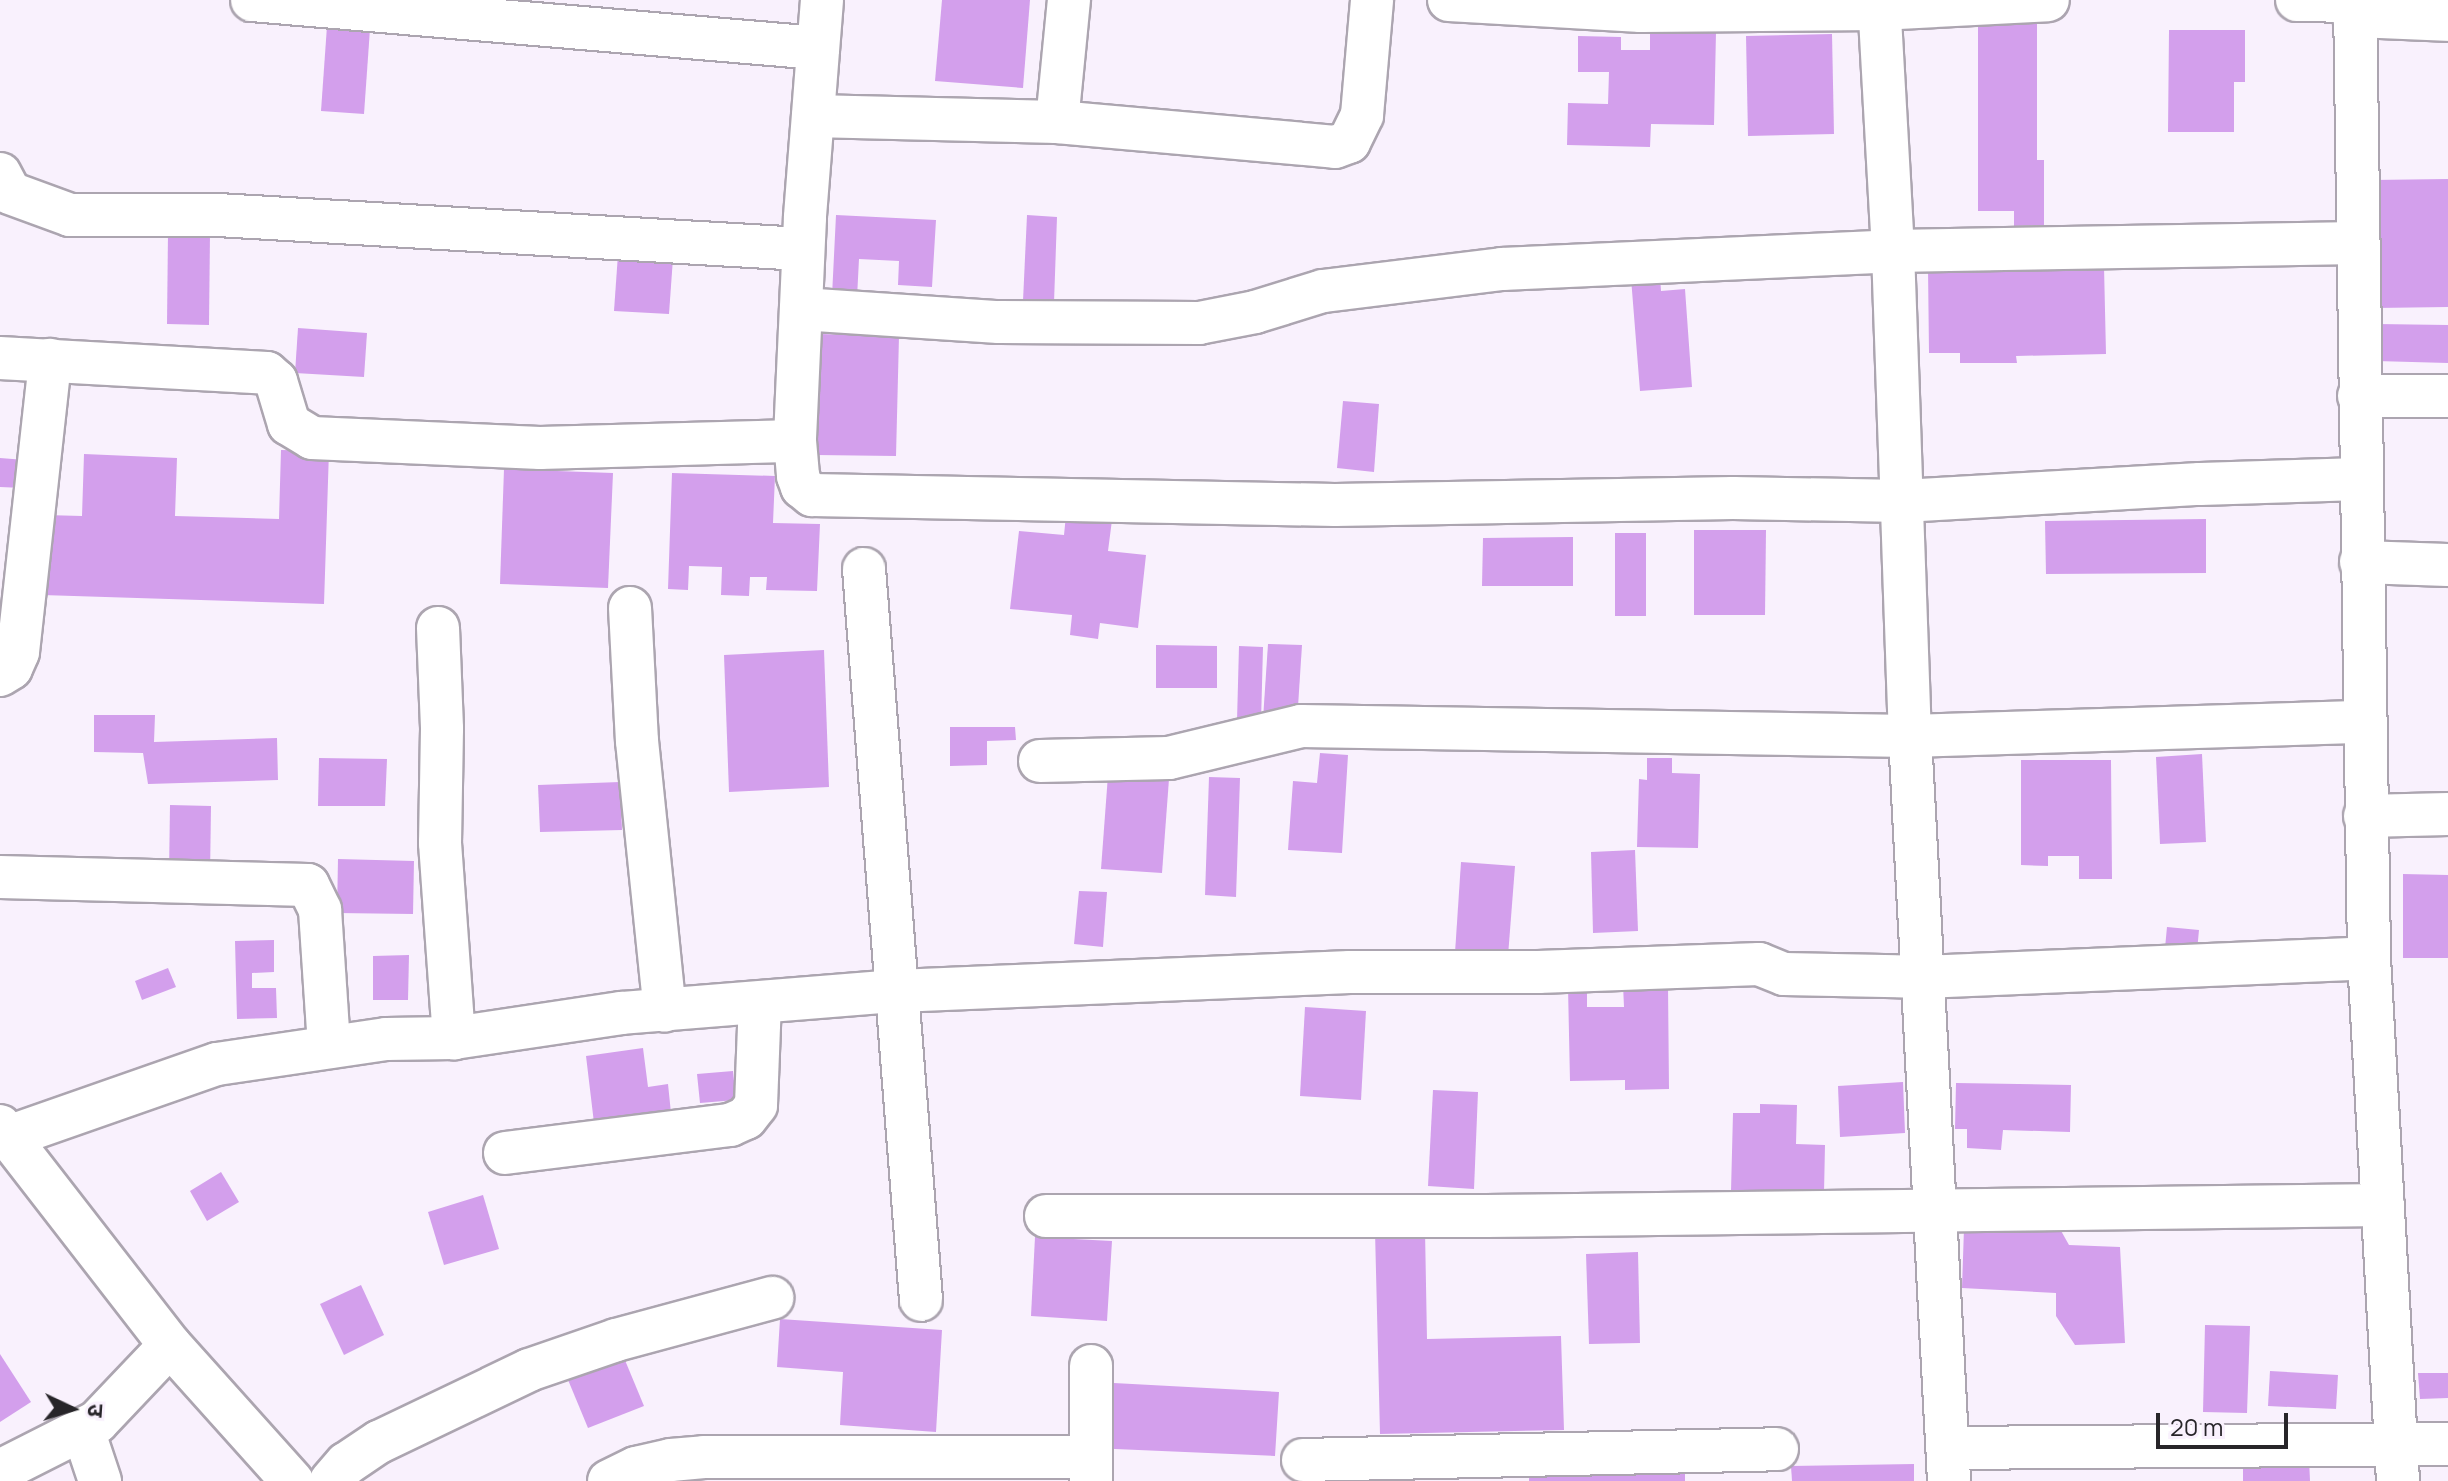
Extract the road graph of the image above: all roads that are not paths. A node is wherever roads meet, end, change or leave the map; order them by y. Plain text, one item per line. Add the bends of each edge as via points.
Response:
1 (252, 0) edge
2 (822, 0) edge
3 (1069, 0) edge
4 (1372, 0) edge
5 (1449, 0) edge
6 (2048, 0) edge
7 (2297, 0) edge
8 (1662, 5) edge
9 (1879, 5) edge
10 (2355, 6) edge
11 (623, 16) edge
12 (2448, 20) edge
13 (818, 48) junction
14 (813, 116) junction
15 (1057, 122) junction
16 (0, 174) edge
17 (2358, 243) junction
18 (803, 249) junction
19 (1893, 251) junction
20 (801, 309) junction
21 (0, 358) edge
22 (50, 360) junction
23 (2359, 396) junction
24 (2448, 396) edge
25 (795, 441) junction
26 (2360, 479) junction
27 (1903, 501) junction
28 (2361, 562) junction
29 (2448, 565) edge
30 (864, 569) dead end
31 (630, 608) dead end
32 (438, 628) dead end
33 (0, 675) edge
34 (2364, 722) junction
35 (1910, 736) junction
36 (1040, 761) dead end
37 (2448, 814) edge
38 (2365, 816) junction
39 (0, 877) edge
40 (2369, 958) junction
41 (1923, 977) junction
42 (897, 991) junction
43 (760, 1003) junction
44 (665, 1011) junction
45 (454, 1038) junction
46 (329, 1047) junction
47 (4, 1132) edge
48 (505, 1153) dead end
49 (2383, 1205) junction
50 (1933, 1212) junction
51 (1046, 1216) dead end
52 (772, 1298) dead end
53 (921, 1300) dead end
54 (170, 1345) junction
55 (1091, 1366) dead end
56 (83, 1430) junction
57 (2448, 1444) edge
58 (1777, 1449) dead end
59 (1303, 1460) dead end
60 (2396, 1463) edge
61 (1948, 1464) edge
62 (1706, 1465) edge
63 (1091, 1469) edge
64 (806, 1470) edge
65 (1421, 1470) edge
66 (0, 1471) edge
67 (100, 1481) edge
68 (292, 1481) edge
69 (331, 1481) edge
70 (609, 1481) edge

1 - 11 street
2 - 13 street
3 - 15 street
4 - 15 street via 1362,115 1349,142 1313,146
5 - 8 street
6 - 9 street
7 - 10 street
8 - 9 street
9 - 19 street
10 - 12 street
10 - 17 street
11 - 13 street
13 - 14 street
14 - 15 street
14 - 18 street
16 - 18 street via 10,193 70,215 218,215
17 - 19 street
17 - 23 street
18 - 20 street
19 - 20 street via 1462,273 1323,291 1199,323 999,322
19 - 27 street
20 - 25 street
21 - 22 street
22 - 25 street via 267,373 276,381 289,424 312,438 540,448
22 - 33 street via 18,652 11,668
23 - 24 street
23 - 26 street
25 - 27 street via 802,487 826,497 1335,505 1733,498
26 - 27 street
26 - 28 street
27 - 35 street
28 - 29 street
28 - 34 street
30 - 42 street
31 - 44 street
32 - 45 street via 440,843
34 - 35 street
34 - 38 street
35 - 36 street via 1301,726 1169,758
35 - 41 street
37 - 38 street
38 - 40 street
39 - 46 street via 308,885 320,910
40 - 41 street
40 - 49 street
41 - 42 street via 1784,974 1759,964 1350,972
41 - 50 street
42 - 43 street
42 - 53 street
43 - 44 street
43 - 48 street via 756,1105 746,1118 730,1125
44 - 45 street
45 - 46 street
46 - 47 street via 217,1064
47 - 54 street
49 - 50 street
49 - 60 street
50 - 51 street
50 - 61 street
52 - 69 street via 616,1340 529,1370 379,1442
54 - 56 street via 97,1422
54 - 68 street
55 - 63 street
56 - 66 street
56 - 67 street
57 - 60 street
58 - 62 street
59 - 65 street
60 - 61 street
62 - 65 street
63 - 64 street
64 - 70 street via 671,1460

